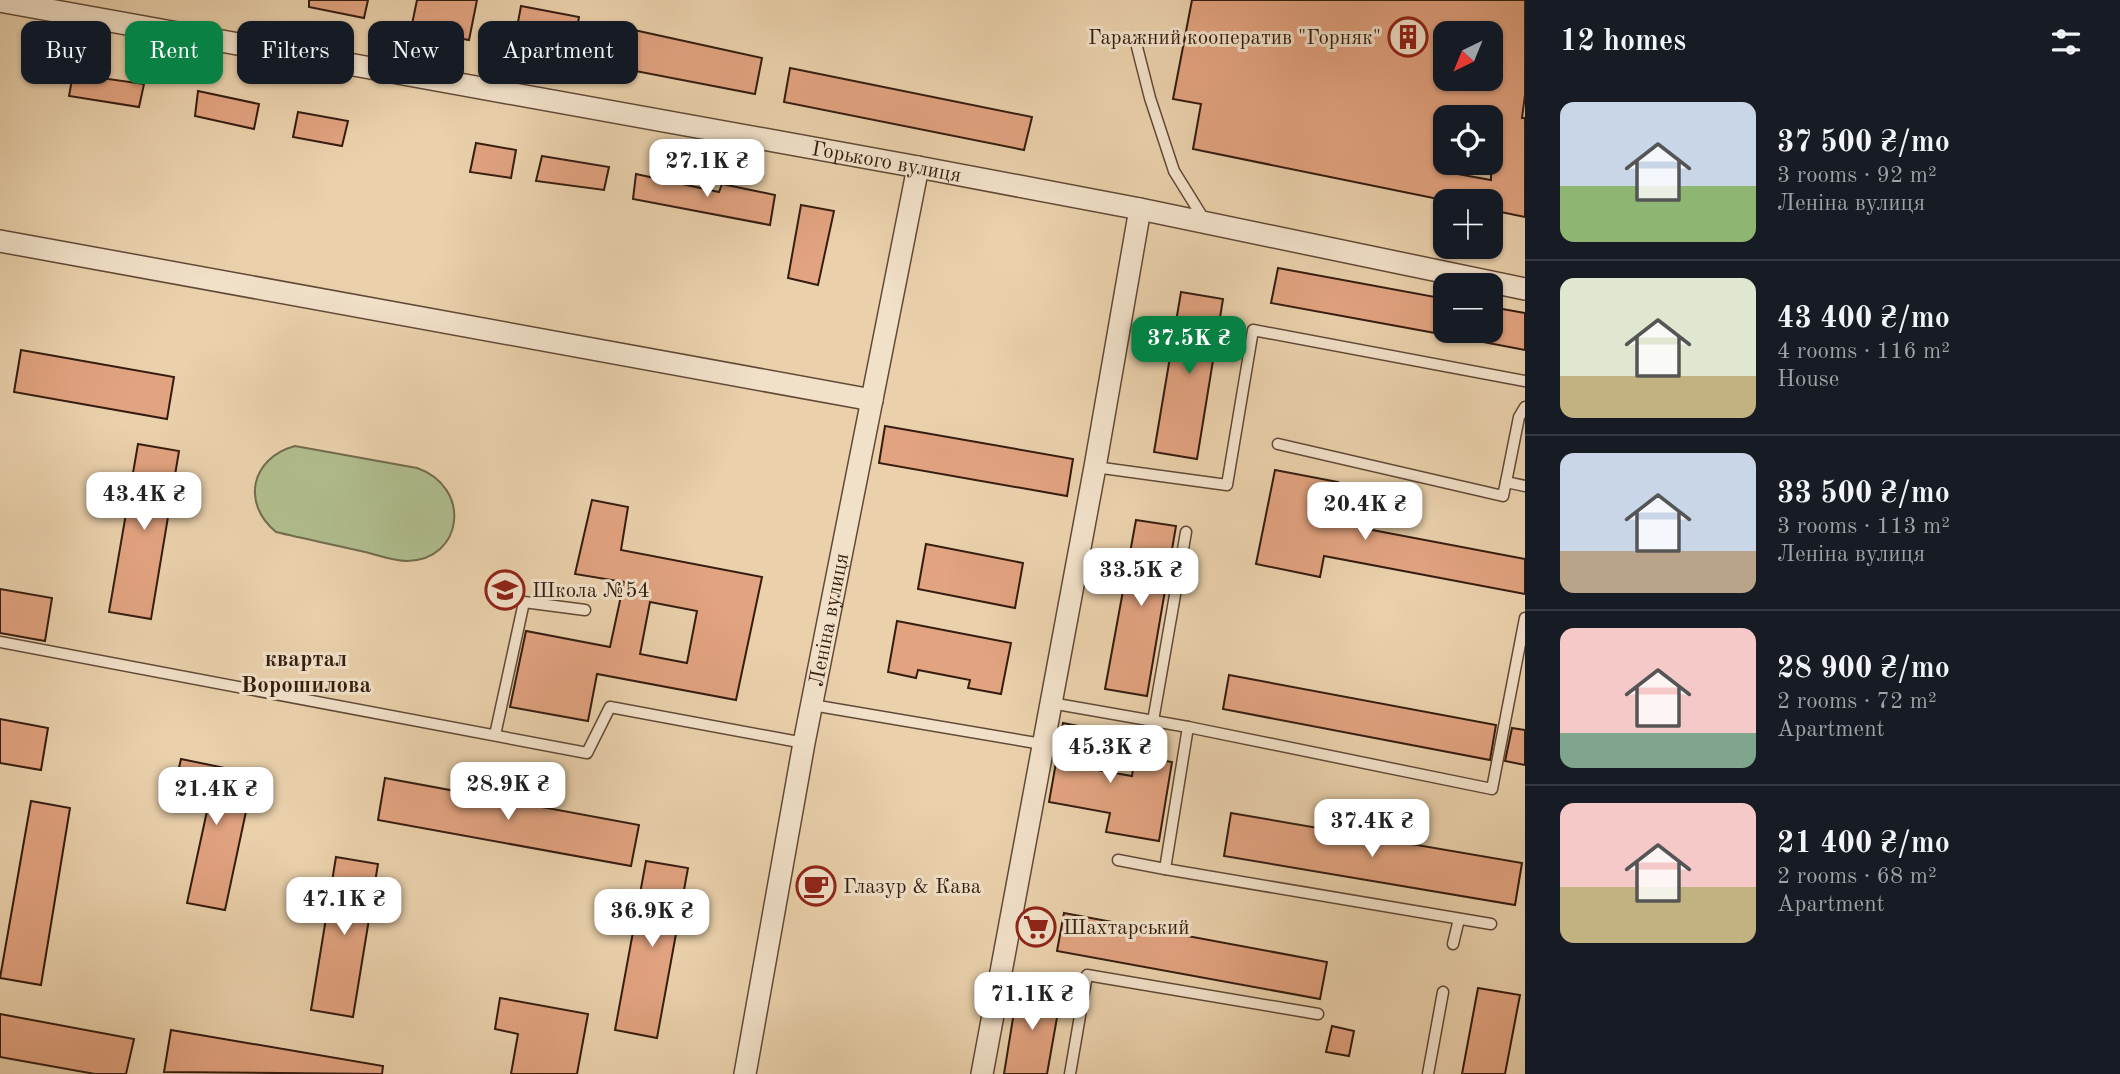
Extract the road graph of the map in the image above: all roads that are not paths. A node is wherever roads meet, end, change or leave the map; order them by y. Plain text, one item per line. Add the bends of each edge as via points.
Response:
1 (0, 1) edge
2 (1137, 47) dead end
3 (918, 167) junction
4 (1140, 209) junction
5 (1206, 223) junction
6 (0, 241) edge
7 (1525, 289) edge
8 (1525, 381) edge
9 (872, 400) junction
10 (1525, 407) edge
11 (1278, 444) dead end
12 (1095, 467) junction
13 (1506, 482) junction
14 (1525, 486) edge
15 (1186, 532) dead end
16 (585, 610) dead end
17 (1525, 618) edge
18 (0, 642) edge
19 (1051, 703) junction
20 (811, 705) junction
21 (1153, 721) junction
22 (1188, 727) junction
23 (495, 735) junction
24 (804, 743) junction
25 (1042, 744) junction
26 (1118, 860) dead end
27 (1165, 869) junction
28 (1459, 919) junction
29 (1491, 924) dead end
30 (1453, 944) dead end
31 (1444, 992) dead end
32 (1318, 1014) dead end
33 (745, 1074) edge
34 (982, 1074) edge
35 (1070, 1074) edge
36 (1428, 1074) edge

1 - 3 street, Горького вулиця
2 - 5 lane via 1174,171
3 - 4 street, Горького вулиця
3 - 9 street, Леніна вулиця
4 - 5 street, Горького вулиця
4 - 12 street
5 - 7 street, Горького вулиця
6 - 9 street
8 - 12 lane via 1253,330 1227,485
9 - 20 street, Леніна вулиця
10 - 13 lane
11 - 13 lane via 1503,496
12 - 19 street
13 - 14 lane
15 - 21 lane
16 - 23 lane via 524,602
17 - 22 lane via 1492,789
18 - 23 lane
19 - 21 lane
19 - 25 street
20 - 24 street, Леніна вулиця
20 - 25 lane
21 - 22 lane
22 - 27 lane
23 - 24 lane via 587,753 610,707
24 - 33 street, Леніна вулиця
25 - 34 street
26 - 27 lane
27 - 28 lane
28 - 29 lane
28 - 30 lane
31 - 36 lane
32 - 35 lane via 1087,975

